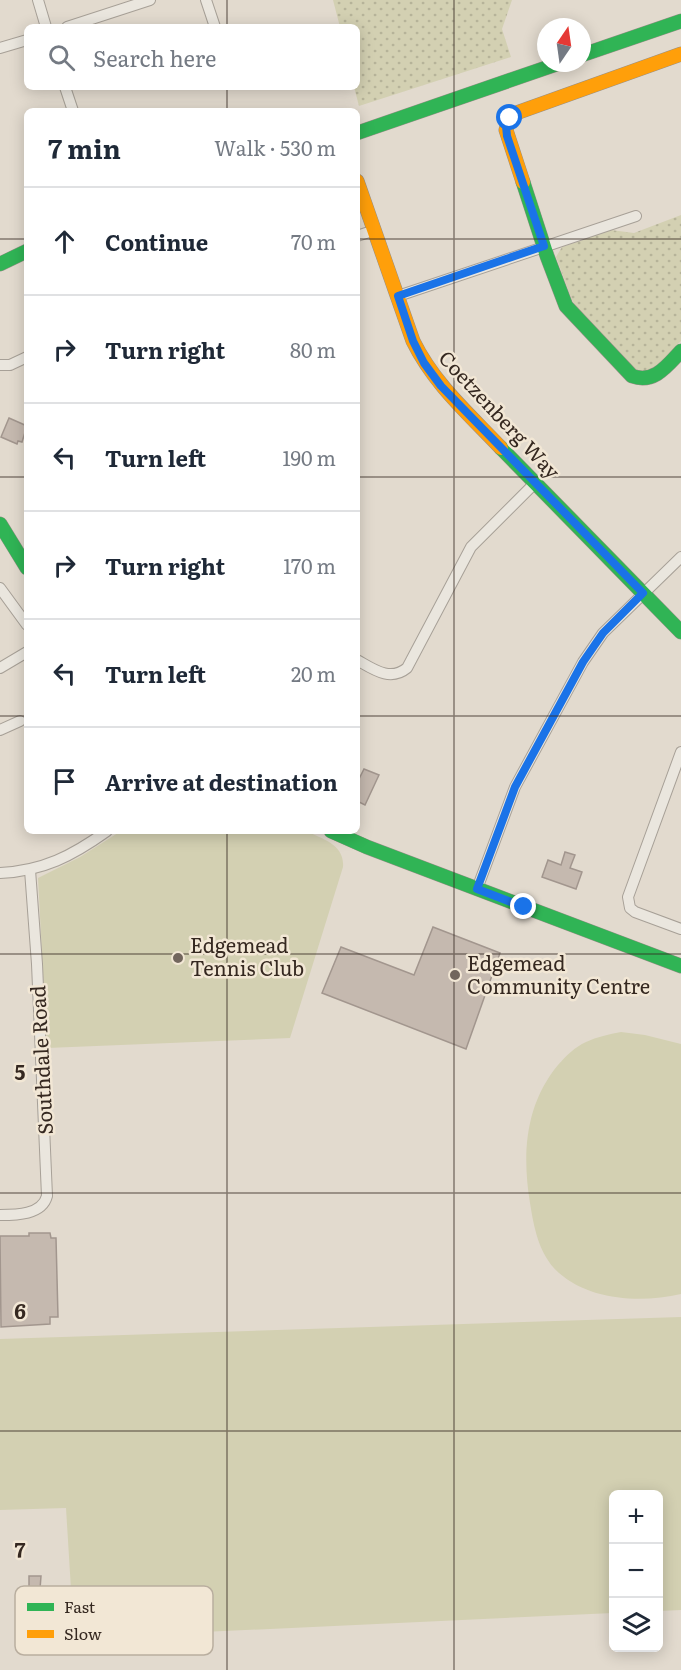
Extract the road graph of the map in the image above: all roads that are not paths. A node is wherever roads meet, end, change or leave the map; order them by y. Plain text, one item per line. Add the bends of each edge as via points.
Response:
1 (38, 0) edge
2 (150, 0) edge
3 (206, 0) edge
4 (681, 21) edge
5 (45, 24) edge
6 (76, 24) edge
7 (214, 24) edge
8 (24, 41) edge
9 (0, 48) edge
10 (591, 52) edge
11 (681, 54) edge
12 (537, 71) edge
13 (66, 90) edge
14 (72, 108) edge
15 (360, 132) edge
16 (360, 189) edge
17 (636, 216) dead end
18 (375, 230) junction
19 (360, 235) edge
20 (544, 246) junction
21 (24, 252) edge
22 (0, 264) edge
23 (398, 296) junction
24 (681, 351) edge
25 (24, 358) edge
26 (0, 365) edge
27 (535, 483) junction
28 (0, 524) edge
29 (681, 557) edge
30 (24, 563) edge
31 (0, 588) edge
32 (643, 593) junction
33 (24, 621) edge
34 (681, 632) edge
35 (24, 654) edge
36 (360, 661) edge
37 (0, 668) edge
38 (20, 721) dead end
39 (0, 730) edge
40 (681, 752) edge
41 (102, 834) edge
42 (339, 834) edge
43 (30, 870) junction
44 (0, 873) edge
45 (477, 889) junction
46 (681, 929) edge
47 (681, 966) edge
48 (0, 1215) edge

1 - 5 street
2 - 6 street
3 - 7 street
4 - 10 street
8 - 9 street
11 - 20 street via 510,118 507,136
12 - 15 street
13 - 14 street
16 - 18 street, Coetzenberg Way
17 - 20 street
18 - 19 street
18 - 23 street, Coetzenberg Way
20 - 23 street
20 - 24 street via 567,306 632,376 643,380 654,377
21 - 22 street
23 - 27 street, Coetzenberg Way via 424,363 441,386
25 - 26 street
27 - 32 street, Coetzenberg Way
27 - 36 street via 471,547 406,668 388,675
28 - 30 street
29 - 32 street
31 - 33 street
32 - 34 street, Coetzenberg Way
32 - 45 street via 603,633 583,662 515,787
35 - 37 street
38 - 39 street
40 - 46 street via 628,897 635,912
41 - 43 street via 48,866
42 - 45 street
43 - 44 street
43 - 48 street, Southdale Road via 38,964 47,1196 42,1206 33,1210
45 - 47 street

